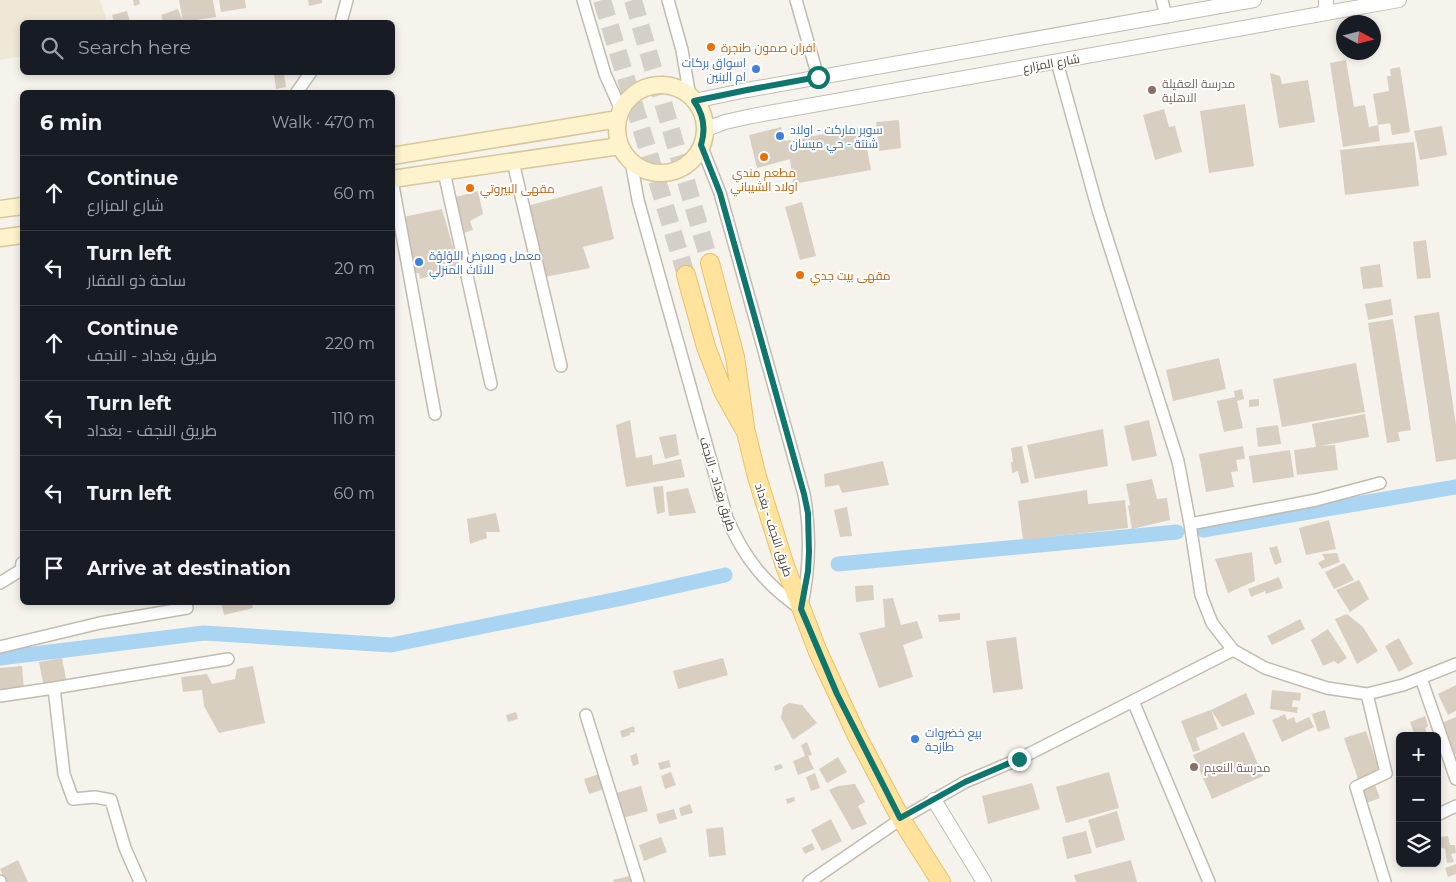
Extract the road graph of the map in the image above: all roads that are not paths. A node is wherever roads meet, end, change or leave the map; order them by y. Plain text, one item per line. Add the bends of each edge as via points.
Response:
1 (347, 0) edge
2 (583, 0) edge
3 (668, 0) edge
4 (796, 0) edge
5 (1162, 0) edge
6 (1254, 0) edge
7 (1326, 0) edge
8 (1399, 0) edge
9 (1361, 3) edge
10 (1322, 14) junction
11 (1166, 16) junction
12 (342, 20) edge
13 (1056, 62) junction
14 (309, 75) edge
15 (818, 77) junction
16 (298, 90) edge
17 (692, 99) junction
18 (620, 115) junction
19 (703, 138) junction
20 (620, 146) junction
21 (395, 155) edge
22 (631, 161) junction
23 (513, 162) junction
24 (444, 172) junction
25 (395, 179) edge
26 (395, 195) edge
27 (20, 206) edge
28 (0, 209) edge
29 (20, 235) edge
30 (0, 238) edge
31 (710, 263) tunnel mouth
32 (686, 275) tunnel mouth
33 (560, 366) dead end
34 (490, 384) dead end
35 (435, 414) dead end
36 (746, 432) junction
37 (1380, 483) dead end
38 (1190, 524) junction
39 (20, 570) edge
40 (0, 583) edge
41 (187, 608) dead end
42 (801, 609) junction
43 (0, 647) edge
44 (1233, 650) junction
45 (228, 659) dead end
46 (1456, 664) edge
47 (1421, 678) junction
48 (54, 688) junction
49 (1367, 694) junction
50 (0, 696) edge
51 (1133, 701) junction
52 (586, 715) dead end
53 (1456, 780) edge
54 (934, 800) junction
55 (1456, 806) edge
56 (1441, 813) edge
57 (900, 818) junction
58 (140, 882) edge
59 (638, 882) edge
60 (809, 882) edge
61 (941, 882) edge
62 (984, 882) edge
63 (1209, 882) edge
64 (1385, 882) edge

1 - 12 street
2 - 18 street
3 - 17 street
4 - 15 street
5 - 11 street
6 - 11 street, شارع المزارع
7 - 10 street
8 - 9 street, شارع المزارع
9 - 10 street, شارع المزارع
10 - 13 street, شارع المزارع
11 - 15 street, شارع المزارع
13 - 19 street, شارع المزارع via 724,122
13 - 38 street via 1098,210 1178,461
14 - 16 street
15 - 17 street, شارع المزارع
17 - 18 main road via 666,86 648,87 632,96
17 - 19 main road via 702,115
18 - 20 main road via 617,128
18 - 21 main road
19 - 22 main road via 691,161 665,173 647,171
19 - 42 street via 808,513 808,571
20 - 22 main road
20 - 23 main road
22 - 42 street, طريق بغداد - النجف via 638,200 727,518 744,554 756,570 769,585
23 - 24 main road
23 - 33 street
24 - 25 main road
24 - 34 street
26 - 35 street
27 - 28 main road
29 - 30 main road
31 - 36 main road via 735,357
32 - 36 main road, طريق النجف - بغداد via 714,369 733,412
36 - 42 main road, طريق النجف - بغداد via 771,522
37 - 38 street via 1316,500
38 - 44 street via 1201,595 1212,623
39 - 40 street
41 - 43 street via 100,623
42 - 57 main road, طريق النجف - بغداد via 837,694
44 - 49 street via 1264,668 1327,688
44 - 51 street
45 - 48 street
46 - 47 street
47 - 49 street
47 - 53 street
48 - 50 street
48 - 58 street via 64,774 73,799 95,797 111,800 125,848
49 - 64 street via 1386,773 1356,788
51 - 54 street
51 - 63 street
52 - 59 street
54 - 57 street
54 - 62 street
55 - 56 street
57 - 60 street
57 - 61 main road, طريق النجف - بغداد

